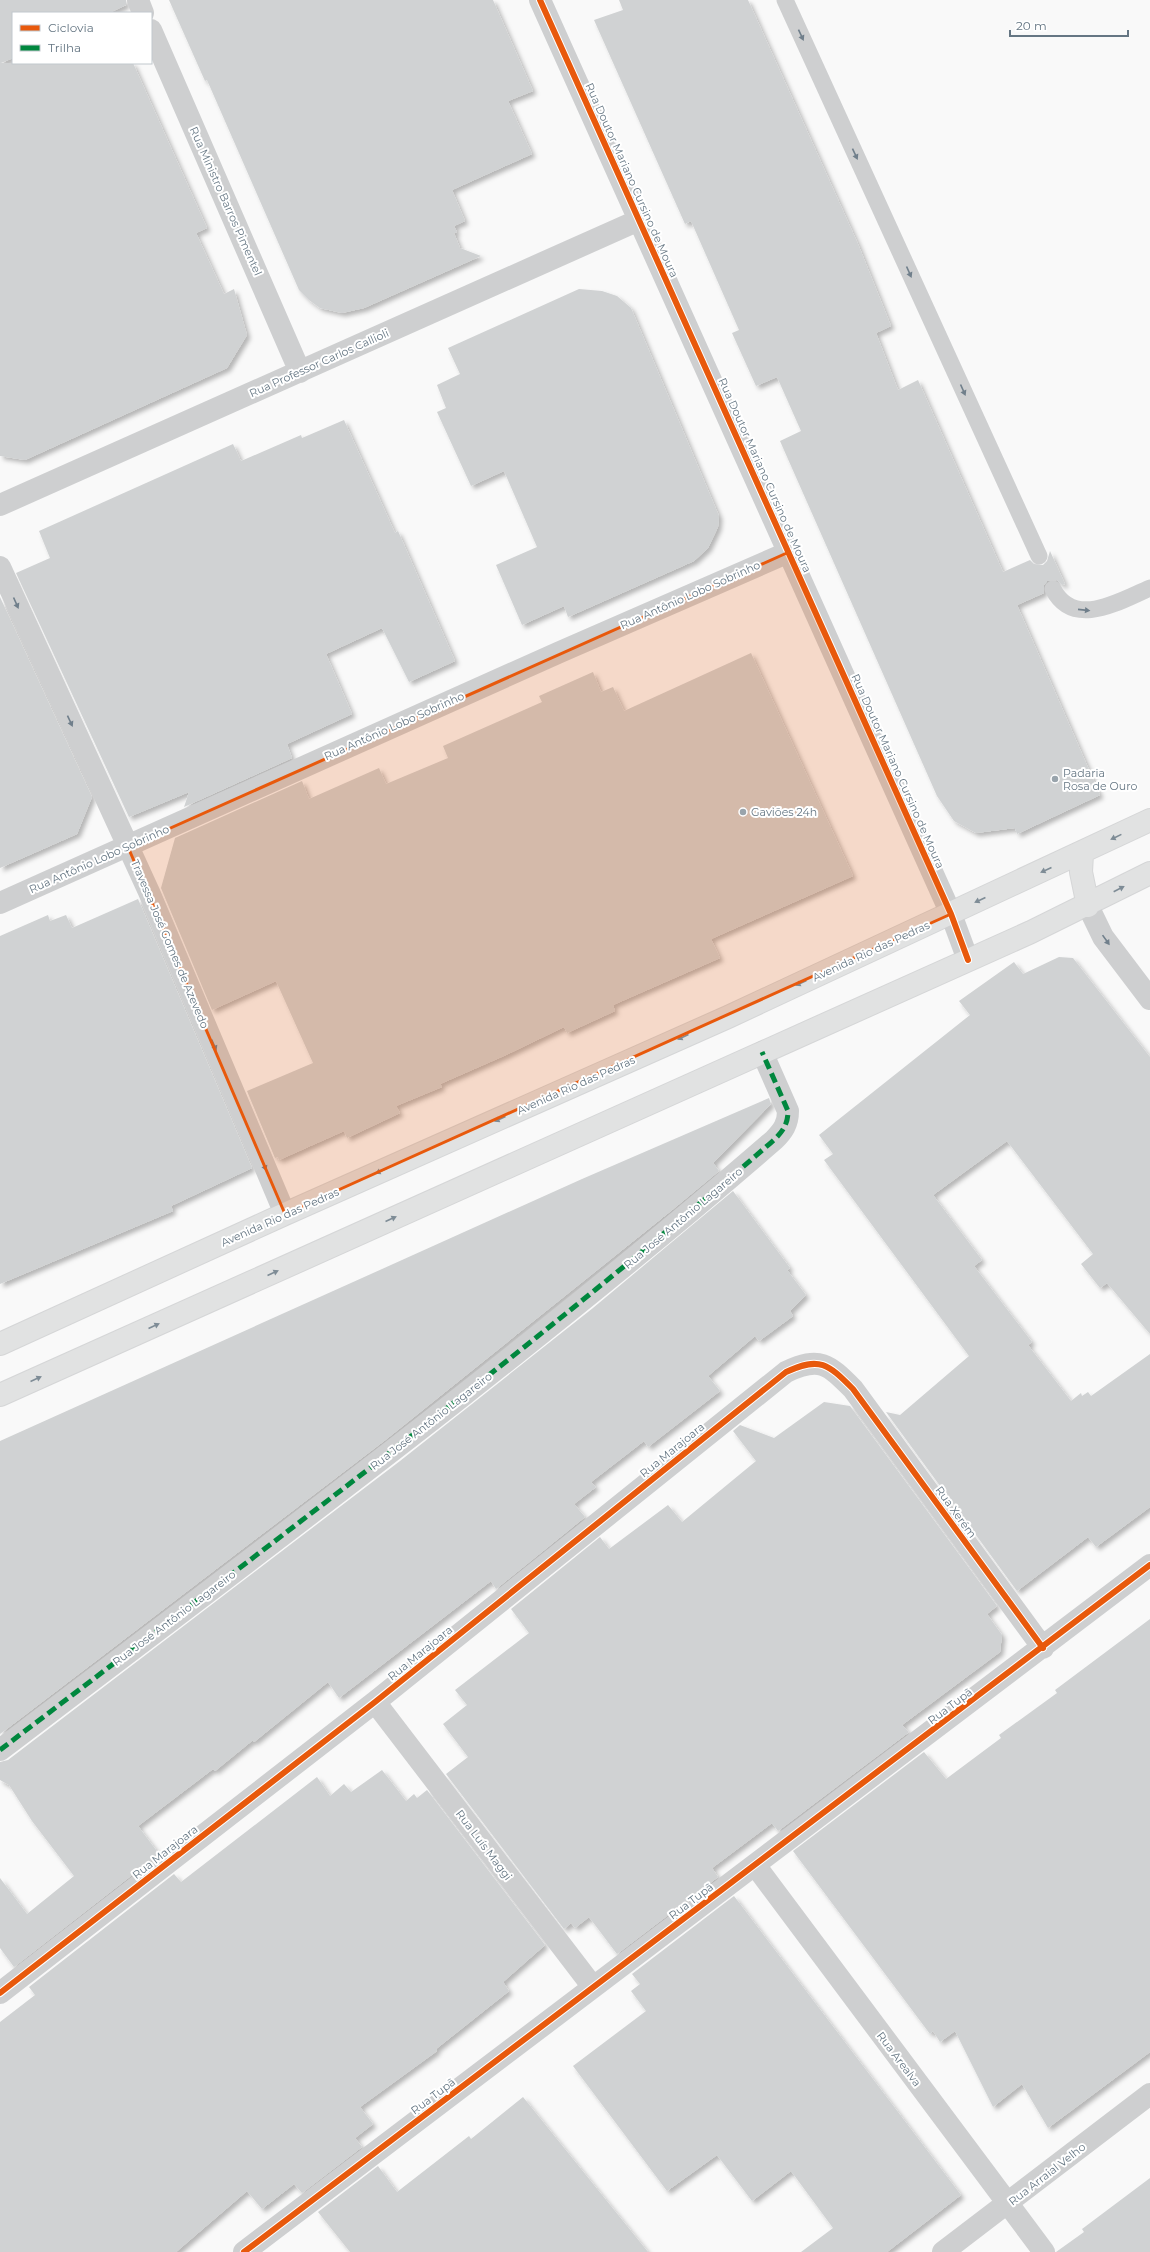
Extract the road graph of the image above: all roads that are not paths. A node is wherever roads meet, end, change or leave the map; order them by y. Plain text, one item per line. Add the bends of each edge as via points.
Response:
1 (138, 0) edge
2 (540, 0) edge
3 (785, 0) edge
4 (143, 12) edge
5 (152, 32) edge
6 (639, 220) junction
7 (300, 372) junction
8 (0, 505) edge
9 (789, 552) junction
10 (1039, 556) dead end
11 (0, 567) edge
12 (1150, 588) edge
13 (1053, 589) dead end
14 (1150, 820) edge
15 (128, 847) junction
16 (1082, 854) junction
17 (1150, 873) edge
18 (0, 903) edge
19 (1088, 906) junction
20 (951, 914) junction
21 (968, 960) junction
22 (1150, 999) edge
23 (762, 1052) junction
24 (285, 1214) junction
25 (0, 1344) edge
26 (853, 1389) joint
27 (0, 1395) edge
28 (1150, 1565) edge
29 (1043, 1648) junction
30 (375, 1702) junction
31 (0, 1750) edge
32 (755, 1865) junction
33 (593, 1987) junction
34 (0, 1993) edge
35 (1150, 2094) edge
36 (1008, 2204) junction
37 (244, 2252) edge
38 (943, 2252) edge
39 (1044, 2252) edge

1 - 4 street
2 - 6 street, Rua Doutor Mariano Cursino de Moura
3 -> 10 lane
5 - 7 street, Rua Ministro Barros Pimentel
6 - 7 street, Rua Professor Carlos Callioli
6 - 9 street, Rua Doutor Mariano Cursino de Moura
7 - 8 street, Rua Professor Carlos Callioli
9 - 15 street, Rua Antônio Lobo Sobrinho via 552,655
9 - 20 street, Rua Doutor Mariano Cursino de Moura
11 -> 15 street, Travessa José Gomes de Azevedo
13 -> 12 lane via 1064,603 1087,611 1102,609
14 -> 16 main road, Avenida Rio das Pedras
15 - 18 street, Rua Antônio Lobo Sobrinho
15 -> 24 street, Travessa José Gomes de Azevedo
16 - 19 main road via 1081,872
16 -> 20 main road, Avenida Rio das Pedras
19 -> 17 main road
19 - 21 main road
19 -> 22 street via 1103,937
20 - 21 street, Rua Doutor Mariano Cursino de Moura
20 -> 24 main road, Avenida Rio das Pedras via 714,1023
21 - 23 main road
27 -> 23 main road
23 - 31 street, Rua José Antônio Lagareiro via 788,1111 788,1121 784,1130 774,1140 673,1228 481,1382
24 - 25 main road, Avenida Rio das Pedras
26 - 29 street, Rua Xerém
26 - 30 street, Rua Marajoara via 836,1372 818,1363 804,1363 786,1372
28 - 29 street, Rua Tupã
29 - 32 street, Rua Tupã
30 - 33 street, Rua Luís Maggi
30 - 34 street, Rua Marajoara
32 - 33 street, Rua Tupã
32 - 36 street, Rua Arealva
33 - 37 street, Rua Tupã
35 - 36 street, Rua Arraial Velho
36 - 38 street, Rua Arraial Velho
36 - 39 street, Rua Arealva

